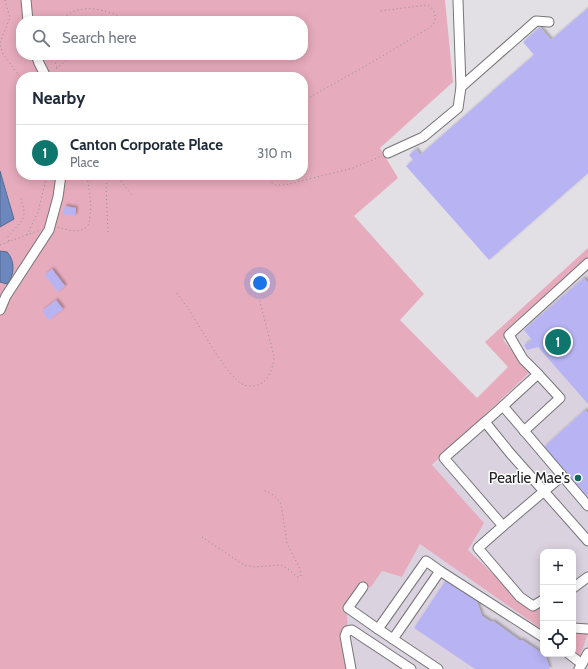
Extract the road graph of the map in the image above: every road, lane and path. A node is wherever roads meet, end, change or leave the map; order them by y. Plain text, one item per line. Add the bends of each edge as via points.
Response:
1 (5, 0) edge
2 (26, 0) edge
3 (458, 0) edge
4 (380, 11) dead end
5 (28, 16) edge
6 (66, 16) edge
7 (118, 16) edge
8 (549, 22) dead end
9 (38, 60) edge
10 (54, 60) edge
11 (66, 60) edge
12 (57, 68) junction
13 (16, 72) edge
14 (44, 72) edge
15 (57, 72) edge
16 (461, 87) junction
17 (308, 98) edge
18 (388, 153) joint
19 (308, 179) edge
20 (46, 180) edge
21 (60, 180) edge
22 (88, 180) edge
23 (108, 180) edge
24 (120, 180) edge
25 (270, 180) edge
26 (305, 180) edge
27 (133, 196) dead end
28 (20, 197) dead end
29 (50, 228) junction
30 (108, 232) dead end
31 (27, 235) junction
32 (9, 242) junction
33 (0, 245) edge
34 (588, 263) edge
35 (177, 293) dead end
36 (260, 298) dead end
37 (0, 310) edge
38 (538, 374) junction
39 (503, 406) junction
40 (485, 422) junction
41 (524, 431) junction
42 (562, 476) junction
43 (263, 490) dead end
44 (544, 491) junction
45 (588, 506) edge
46 (502, 526) junction
47 (586, 535) edge
48 (202, 537) dead end
49 (440, 571) junction
50 (588, 577) edge
51 (576, 586) edge
52 (363, 588) dead end
53 (540, 602) edge
54 (576, 628) edge
55 (378, 629) junction
56 (588, 629) edge
57 (540, 635) edge
58 (393, 639) junction
59 (588, 653) edge
60 (572, 657) edge
61 (581, 666) edge
62 (351, 669) edge
63 (410, 669) edge
64 (438, 669) edge

1 - 13 path via 10,18 0,45 3,54
2 - 5 street
3 - 16 street
4 - 17 path via 427,5 433,8 435,21 429,28
6 - 7 path via 81,8 109,12
8 - 16 street via 536,21
9 - 14 street
10 - 12 path
11 - 12 path
12 - 15 path
16 - 18 street via 458,108 423,137
18 - 19 path via 364,165
20 - 31 path via 38,212
21 - 29 street
22 - 29 path via 91,205 88,226 74,231
23 - 30 path
24 - 27 path
25 - 26 path via 275,185
28 - 32 path via 24,216 21,224 8,236
29 - 31 path
29 - 37 street via 6,296
31 - 32 path
32 - 33 path
34 - 38 street via 509,335 523,359
35 - 36 path via 227,367 242,384 249,386 265,381 274,361
38 - 39 street
38 - 41 street via 560,398
39 - 40 street
39 - 41 street
40 - 44 street
40 - 46 street via 444,458
41 - 42 street
42 - 44 street
42 - 45 street
43 - 48 path via 273,494 281,504 287,543 300,569 299,577 281,565 244,565
44 - 46 street
44 - 47 street
46 - 53 street via 478,548 520,597 533,606
49 - 55 street via 426,561
49 - 57 street
49 - 58 street
50 - 51 street
52 - 55 street via 348,608
54 - 56 street
55 - 58 street
58 - 64 street
59 - 61 street
60 - 61 street
62 - 63 street via 345,636 349,630

